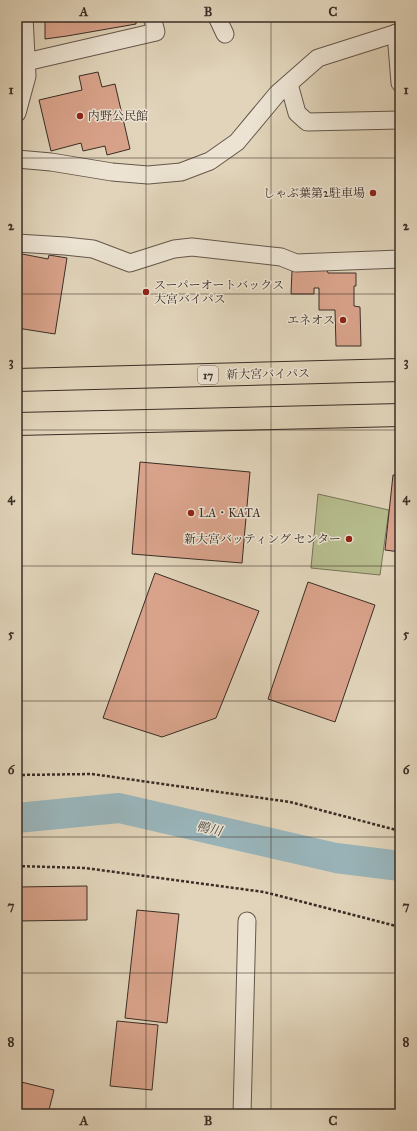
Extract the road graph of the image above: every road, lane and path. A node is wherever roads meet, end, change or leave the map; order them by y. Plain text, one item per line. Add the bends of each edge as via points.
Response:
1 (24, 17) edge
2 (152, 17) edge
3 (217, 17) edge
4 (398, 33) edge
5 (225, 34) dead end
6 (26, 62) junction
7 (400, 83) edge
8 (289, 84) junction
9 (17, 113) edge
10 (400, 120) edge
11 (17, 159) edge
12 (17, 243) edge
13 (400, 259) edge
14 (400, 370) edge
15 (17, 380) edge
16 (400, 415) edge
17 (17, 424) edge
18 (17, 775) edge
19 (400, 831) edge
20 (17, 866) edge
21 (247, 921) dead end
22 (400, 926) edge
23 (242, 1114) edge

1 - 6 street
2 - 6 street via 156,32
3 - 5 street
4 - 7 street
4 - 8 street via 318,58
6 - 9 street via 27,76
8 - 10 street via 297,112 307,122
8 - 11 street via 277,94 237,142 210,161 181,172 148,175
12 - 13 street via 93,249 130,263 192,247 281,257 296,263
14 - 15 highway, 新大宮バイパス / 17
16 - 17 highway
18 - 19 path via 92,774 290,802
20 - 22 path via 85,868 264,892
21 - 23 street

